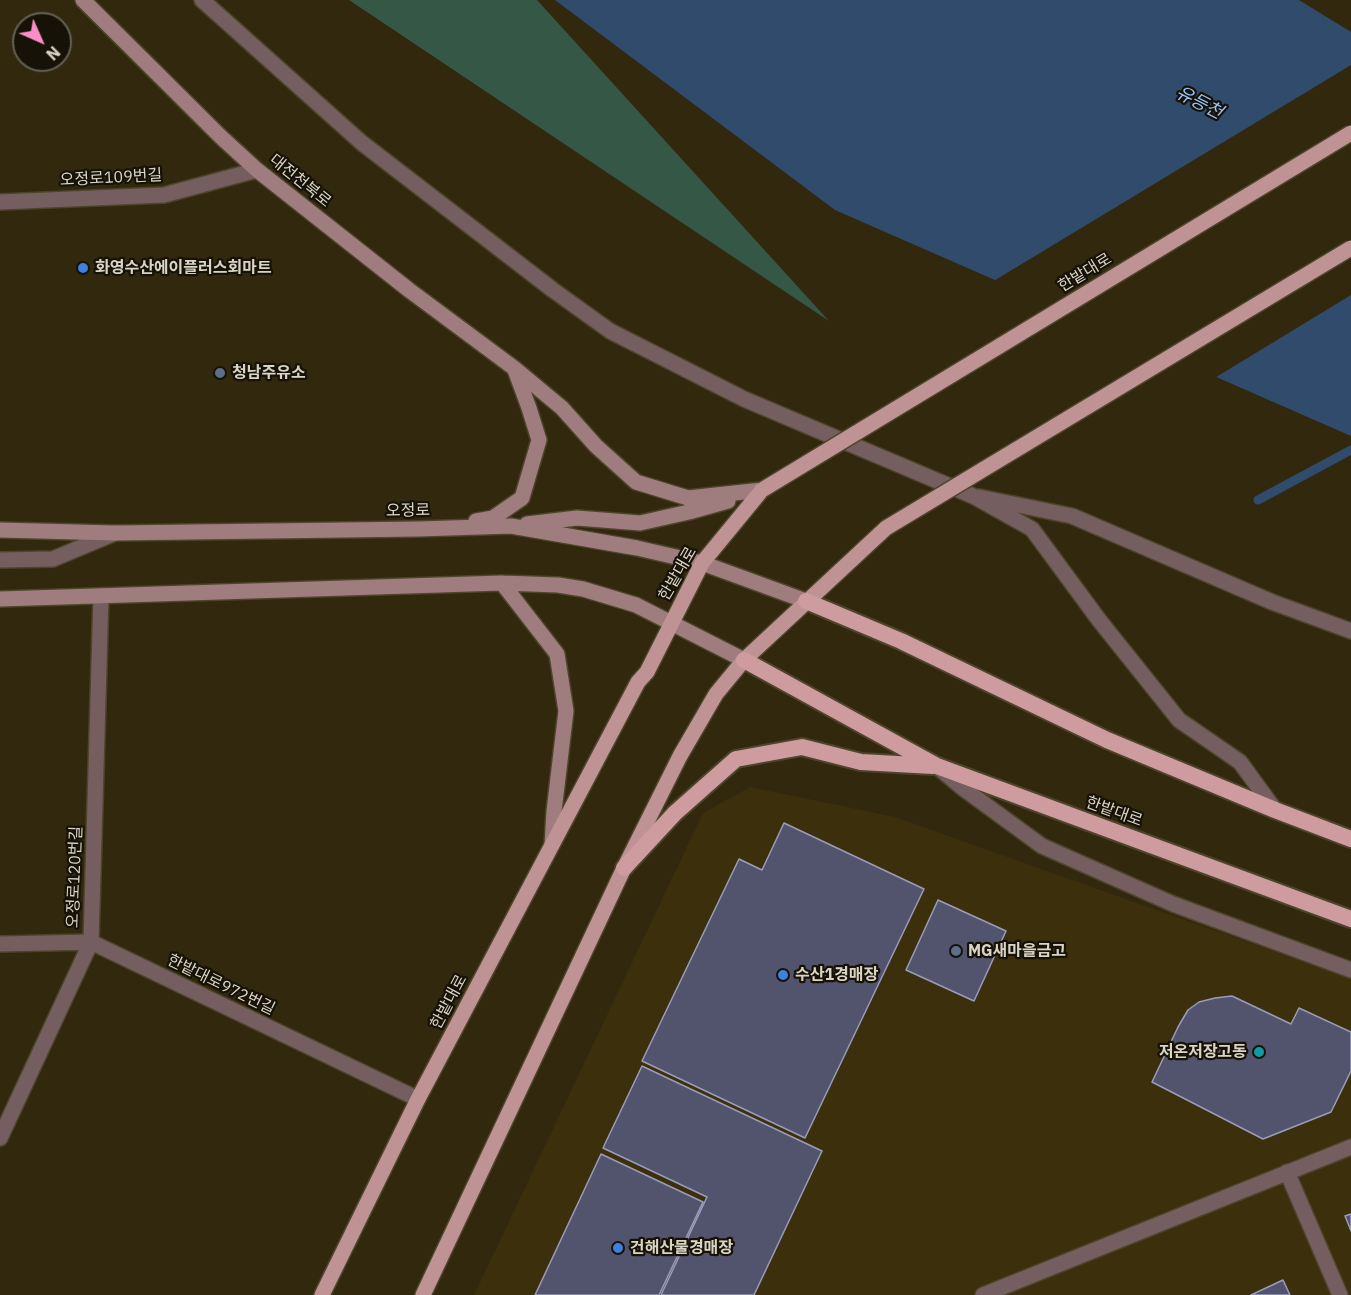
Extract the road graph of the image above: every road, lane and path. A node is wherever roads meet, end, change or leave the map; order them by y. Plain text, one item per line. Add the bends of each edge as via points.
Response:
1 (83, 0) edge
2 (202, 0) edge
3 (1351, 133) edge
4 (256, 170) junction
5 (0, 202) edge
6 (1351, 248) edge
7 (514, 368) junction
8 (762, 490) junction
9 (973, 496) junction
10 (511, 526) junction
11 (419, 529) junction
12 (0, 530) edge
13 (115, 533) junction
14 (0, 560) edge
15 (702, 563) junction
16 (502, 583) junction
17 (101, 596) junction
18 (0, 599) edge
19 (806, 602) junction
20 (671, 623) junction
21 (1351, 631) edge
22 (744, 660) junction
23 (937, 766) junction
24 (1275, 810) junction
25 (1351, 839) edge
26 (552, 845) junction
27 (624, 868) junction
28 (1351, 919) edge
29 (91, 942) junction
30 (0, 944) edge
31 (1351, 970) edge
32 (418, 1099) junction
33 (0, 1138) edge
34 (1351, 1147) edge
35 (1287, 1172) junction
36 (322, 1295) edge
37 (423, 1295) edge
38 (983, 1295) edge
39 (1340, 1295) edge

1 - 4 main road, 대전천북로
2 - 9 street via 362,143 610,332 744,399
3 - 8 main road, 한밭대로, bridge
4 - 5 street, 오정로109번길 via 164,195
4 - 7 main road, 대전천북로
6 - 19 main road, bridge via 886,528
7 - 8 main road, 대전천북로 via 562,408 636,482 688,498
7 - 11 main road via 538,440 522,498 493,518
8 - 10 main road via 640,523 577,518
8 - 15 main road, 한밭대로
9 - 21 street via 1072,516 1272,602
9 - 24 street via 1032,529 1179,720 1240,762
10 - 11 main road, 오정로
10 - 15 main road, 오정로
11 - 13 main road, 오정로
12 - 13 main road, 오정로
13 - 14 street via 53,559
15 - 19 main road, 오정로
15 - 20 main road, 한밭대로
16 - 17 main road
16 - 20 main road via 583,589 636,605
16 - 26 main road via 557,654 566,711
17 - 18 main road
17 - 29 street, 오정로120번길
19 - 22 main road
19 - 24 highway via 901,641 1107,740
20 - 22 main road
20 - 26 main road, 한밭대로
22 - 23 highway, 한밭대로
22 - 27 main road via 716,694 680,756
23 - 27 highway via 861,762 801,747 736,759 675,813
23 - 28 highway, 한밭대로
23 - 31 street via 1042,846 1173,904
24 - 25 highway
26 - 32 main road, 한밭대로
27 - 37 main road
29 - 30 street, 한밭대로972번길
29 - 32 street, 한밭대로972번길
29 - 33 street, 오정로120번길
32 - 36 main road, 한밭대로
34 - 35 street
35 - 38 street
35 - 39 street

